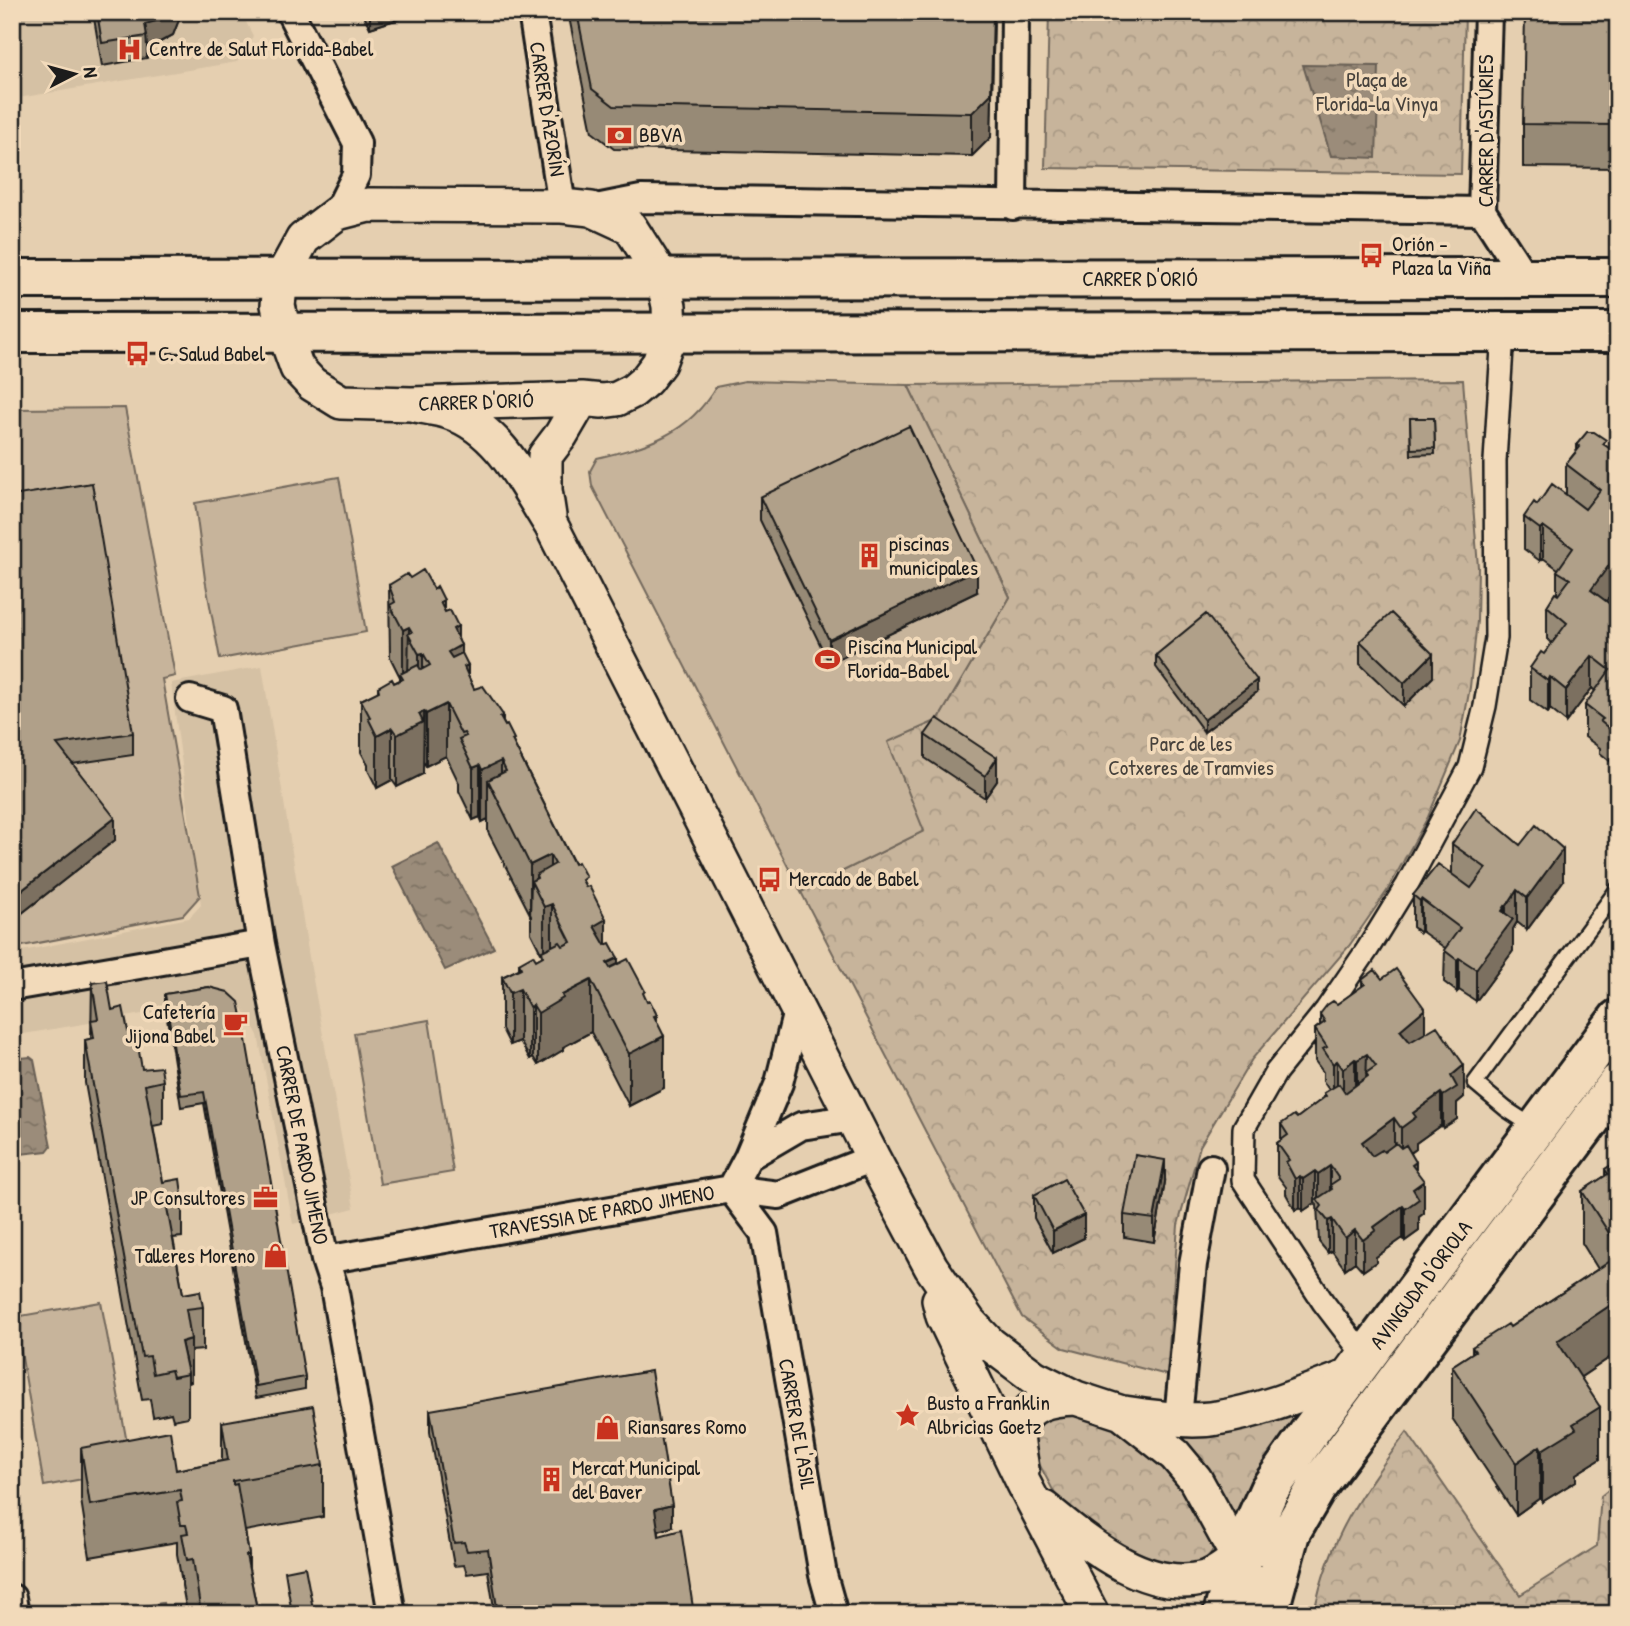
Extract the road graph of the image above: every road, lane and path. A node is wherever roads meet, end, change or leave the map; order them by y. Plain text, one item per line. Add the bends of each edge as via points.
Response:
1 (290, 12) edge
2 (532, 12) edge
3 (1015, 12) edge
4 (1488, 12) edge
5 (1013, 206) junction
6 (576, 207) junction
7 (1482, 211) junction
8 (337, 213) junction
9 (1618, 278) edge
10 (12, 279) edge
11 (281, 279) junction
12 (663, 279) junction
13 (1526, 279) junction
14 (284, 332) junction
15 (1503, 332) junction
16 (1618, 332) edge
17 (12, 333) edge
18 (670, 333) junction
19 (582, 399) junction
20 (411, 404) junction
21 (551, 525) junction
22 (190, 699) dead end
23 (1618, 889) edge
24 (261, 944) junction
25 (12, 986) edge
26 (798, 1007) junction
27 (1618, 1019) edge
28 (1618, 1083) edge
29 (854, 1118) junction
30 (1537, 1129) junction
31 (748, 1157) junction
32 (873, 1158) junction
33 (1211, 1168) dead end
34 (731, 1189) junction
35 (779, 1195) junction
36 (764, 1233) junction
37 (325, 1260) junction
38 (932, 1267) junction
39 (1359, 1367) junction
40 (1076, 1398) junction
41 (1122, 1413) junction
42 (1178, 1418) junction
43 (1029, 1492) junction
44 (1290, 1533) junction
45 (1238, 1559) junction
46 (12, 1598) edge
47 (1268, 1613) edge
48 (15, 1614) edge
49 (392, 1614) edge
50 (834, 1614) edge
51 (1092, 1614) edge
52 (1223, 1614) edge

1 - 8 street via 356,144 356,175
2 - 6 street, CARRER D'AZORÍN
3 - 5 street
4 - 7 street, CARRER D'ASTÚRIES
5 - 6 street, CARRER D'ORIÓ via 641,199
5 - 7 street, CARRER D'ORIÓ
6 - 8 street, CARRER D'ORIÓ via 368,205
6 - 12 street, CARRER D'ORIÓ via 630,227
7 - 13 street, CARRER D'ASTÚRIES
8 - 11 street, CARRER D'ORIÓ via 303,239
9 - 13 main road, CARRER D'ORIÓ
10 - 11 main road
11 - 12 main road, CARRER D'ORIÓ
11 - 14 street, CARRER D'ORIÓ via 278,305
12 - 13 main road, CARRER D'ORIÓ
12 - 18 street, CARRER D'ORIÓ
14 - 17 main road
14 - 18 main road
14 - 20 street, CARRER D'ORIÓ via 297,368 341,402
15 - 16 main road
15 - 18 main road
15 - 39 street via 1495,461 1496,638 1470,767 1367,950 1276,1072 1244,1128 1243,1181 1323,1302
18 - 19 street, CARRER D'ORIÓ via 659,363 634,390 617,399
19 - 20 street, CARRER D'ORIÓ
19 - 21 street via 545,456
20 - 21 street via 451,413 487,432
21 - 26 street
22 - 24 street, CARRER DE PARDO JIMENO via 223,709
23 - 30 lane via 1475,1083
24 - 25 street
24 - 37 street, CARRER DE PARDO JIMENO
26 - 29 street
26 - 31 street via 779,1083
27 - 30 main road, AVINGUDA D'ORIOLA
28 - 44 main road, AVINGUDA D'ORIOLA via 1317,1488
29 - 31 street via 801,1126
29 - 32 street
30 - 39 main road, AVINGUDA D'ORIOLA
31 - 34 street
32 - 35 street, TRAVESSIA DE PARDO JIMENO
32 - 38 street
33 - 42 street via 1193,1264
34 - 35 street, TRAVESSIA DE PARDO JIMENO
34 - 36 street, CARRER DE L'ASIL
34 - 37 street, TRAVESSIA DE PARDO JIMENO
35 - 36 street
36 - 50 street, CARRER DE L'ASIL via 823,1575
37 - 49 street, CARRER DE PARDO JIMENO via 336,1298
38 - 40 street via 990,1345 1034,1377
38 - 43 street via 943,1316
39 - 42 street via 1288,1399 1215,1419
39 - 45 main road, AVINGUDA D'ORIOLA via 1269,1490
40 - 41 street
40 - 43 street via 1053,1399 1027,1412 1018,1432
41 - 42 street
41 - 45 street via 1175,1455 1195,1479
43 - 45 street via 1097,1550 1132,1569 1176,1581 1206,1578
43 - 51 street
44 - 45 street
44 - 47 main road, AVINGUDA D'ORIOLA
45 - 47 street
45 - 52 main road, AVINGUDA D'ORIOLA
46 - 48 street

